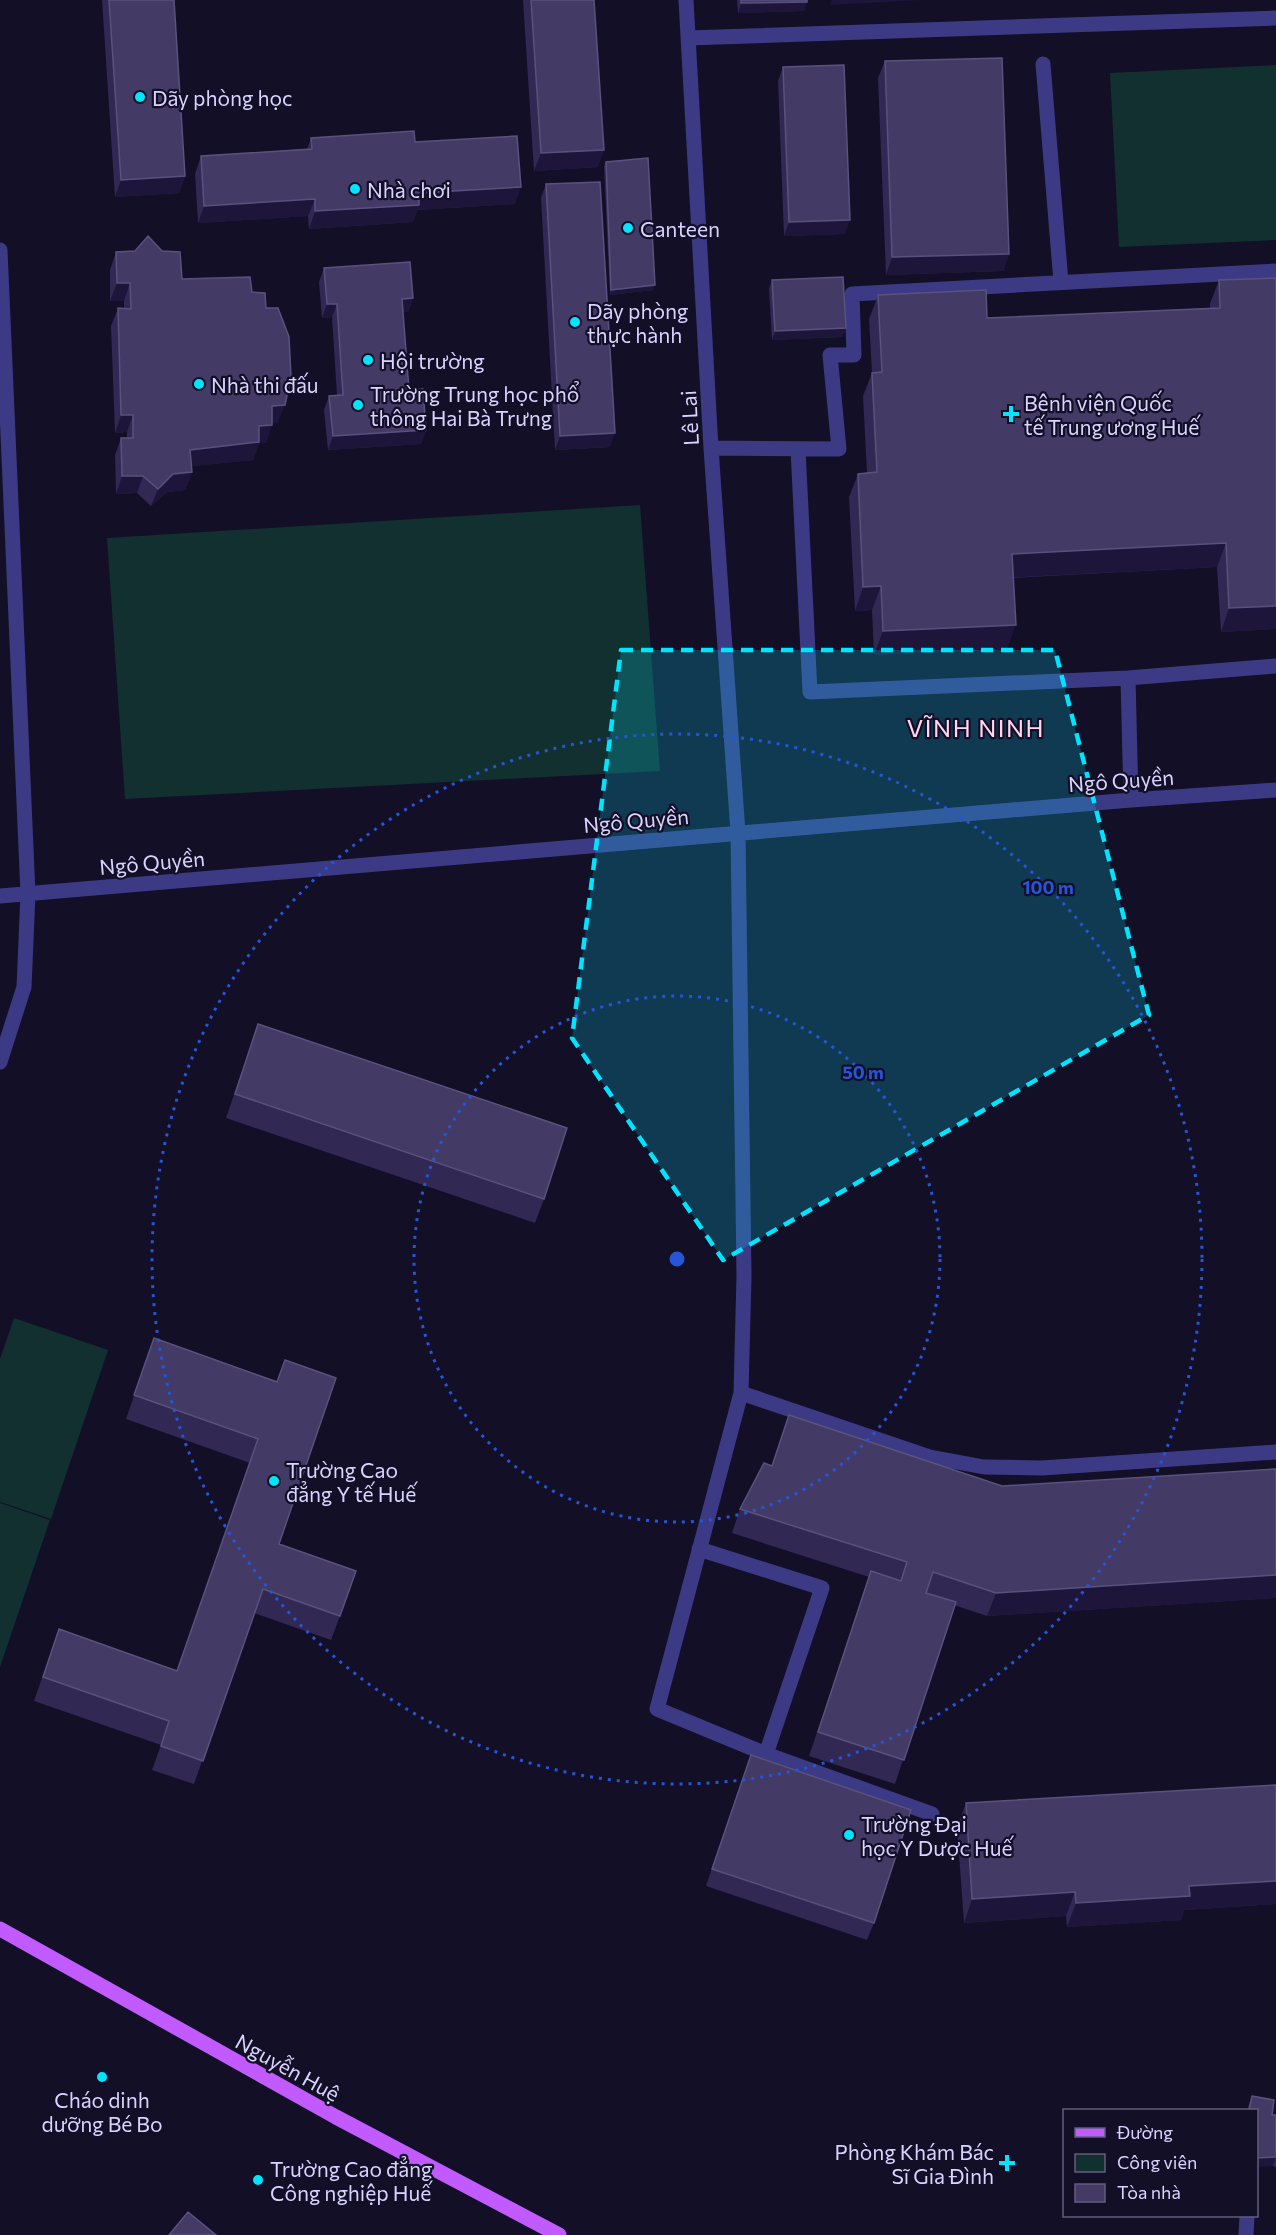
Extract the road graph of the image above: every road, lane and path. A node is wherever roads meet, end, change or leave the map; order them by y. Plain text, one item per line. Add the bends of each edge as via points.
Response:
1 (686, 0) edge
2 (1276, 18) edge
3 (688, 38) junction
4 (1043, 64) dead end
5 (0, 250) edge
6 (1276, 271) edge
7 (1061, 282) junction
8 (711, 448) junction
9 (798, 449) junction
10 (1276, 666) edge
11 (1128, 678) junction
12 (1276, 790) edge
13 (1131, 800) junction
14 (738, 833) junction
15 (28, 894) junction
16 (0, 896) edge
17 (0, 1062) edge
18 (741, 1393) junction
19 (1276, 1452) edge
20 (699, 1549) junction
21 (766, 1754) junction
22 (932, 1814) dead end
23 (0, 1929) edge
24 (1246, 2217) edge
25 (559, 2235) edge
26 (1246, 2235) edge

1 - 3 street, Lê Lai
2 - 3 street
3 - 8 street, Lê Lai
4 - 7 street
5 - 15 street
6 - 7 street
7 - 9 street via 852,294 854,355 830,356 839,449
8 - 9 street
8 - 14 street, Lê Lai
9 - 11 street via 810,692
10 - 11 street
11 - 13 street
12 - 13 street, Ngô Quyền
13 - 14 street, Ngô Quyền
14 - 15 street, Ngô Quyền
14 - 18 street, Lê Lai via 744,1276
15 - 16 street, Ngô Quyền
15 - 17 street via 24,987
18 - 19 street via 930,1457 984,1467 1042,1468
18 - 20 street, Lê Lai
20 - 21 street, Lê Lai via 657,1709
20 - 21 street via 822,1588
21 - 22 street
23 - 25 main road, Nguyễn Huệ via 336,2117
24 - 26 street

